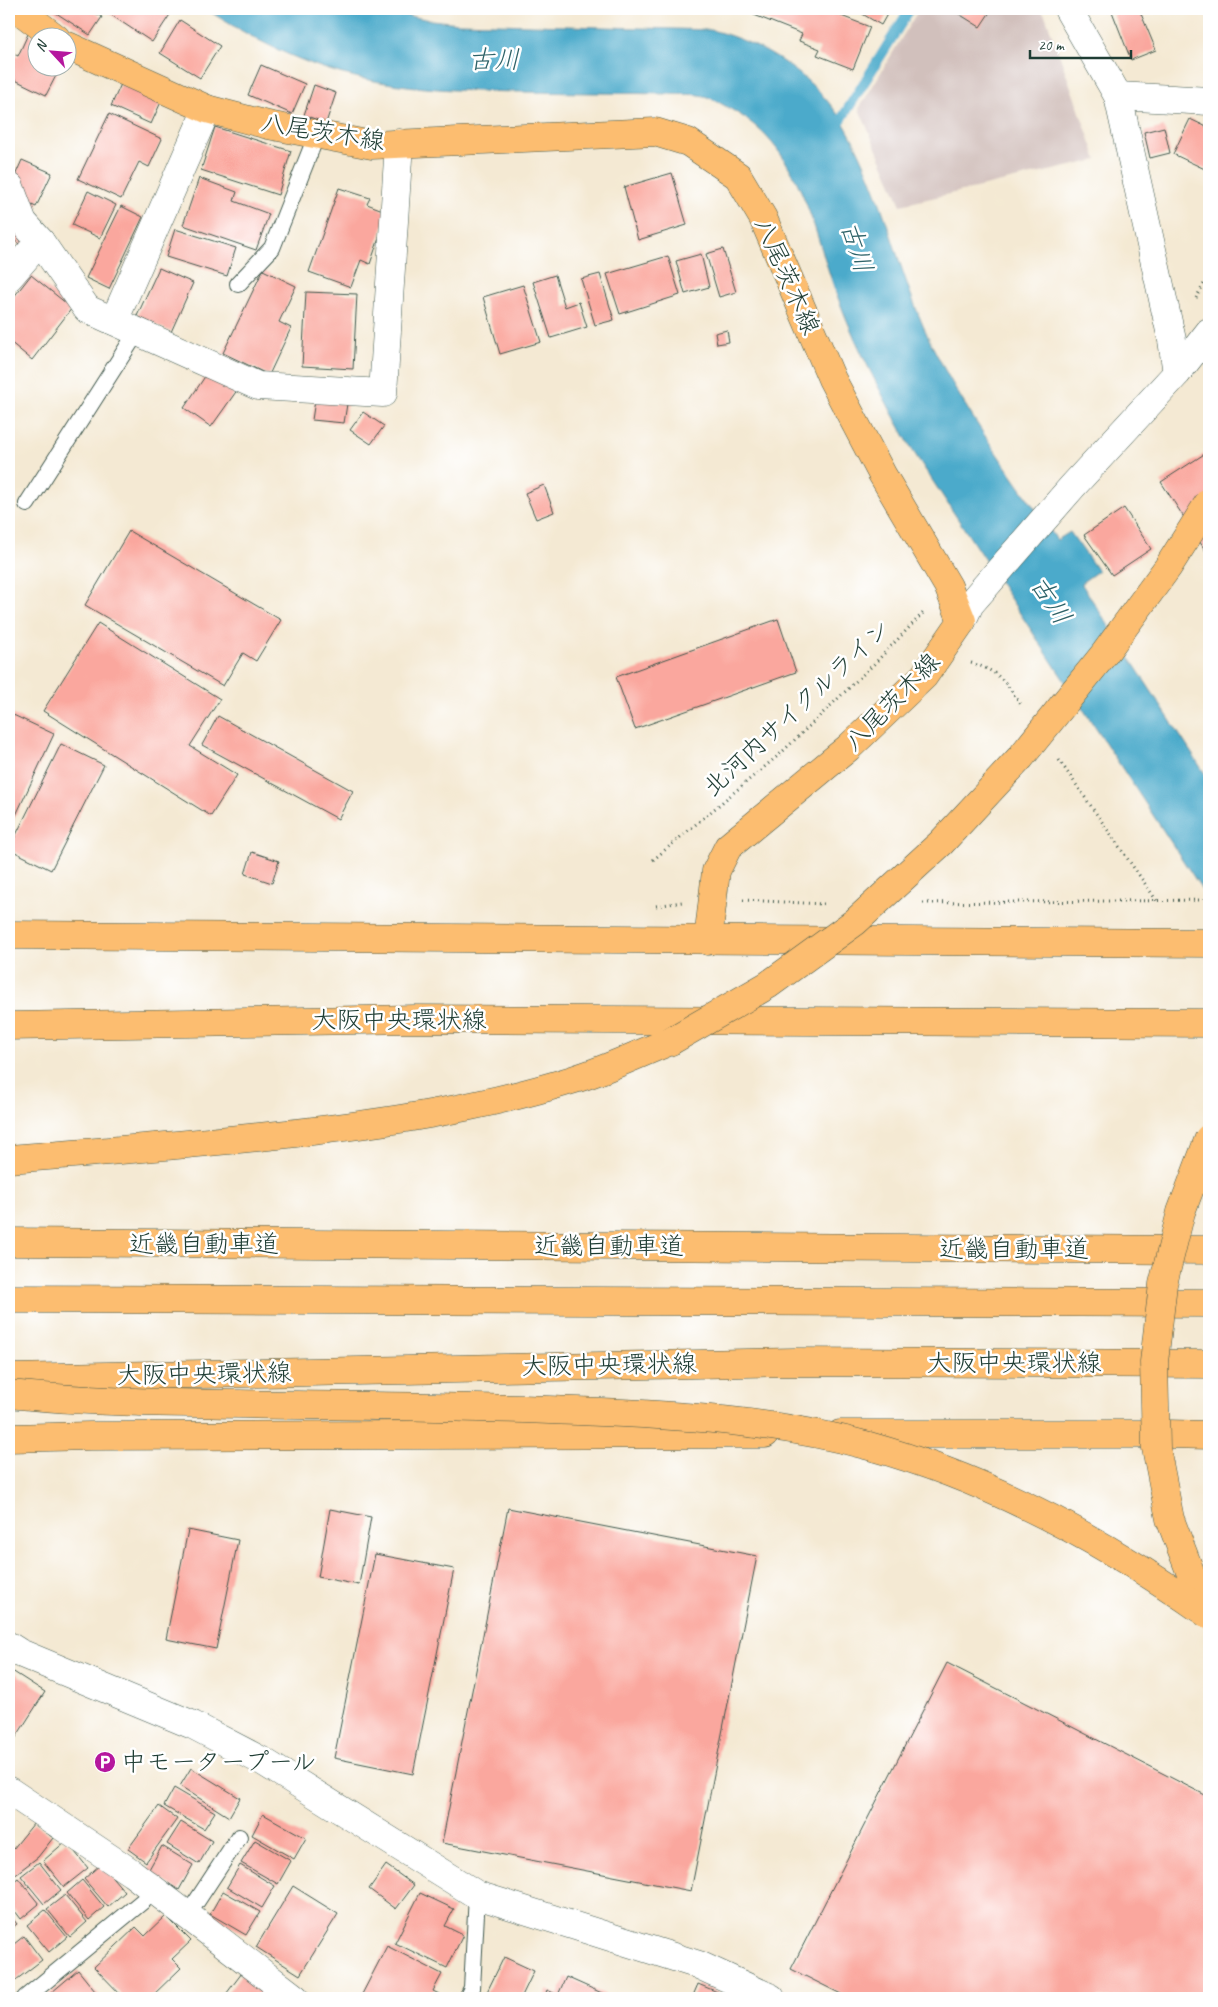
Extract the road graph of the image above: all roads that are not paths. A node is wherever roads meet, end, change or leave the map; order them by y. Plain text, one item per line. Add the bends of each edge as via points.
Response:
1 (18, 9) edge
2 (1068, 9) edge
3 (43, 28) edge
4 (78, 51) edge
5 (1118, 96) junction
6 (1209, 101) edge
7 (207, 109) junction
8 (317, 134) junction
9 (400, 144) junction
10 (10, 187) dead end
11 (40, 241) junction
12 (9, 277) edge
13 (238, 284) dead end
14 (126, 326) junction
15 (1209, 332) edge
16 (1177, 373) junction
17 (1209, 502) edge
18 (27, 504) dead end
19 (966, 613) junction
20 (9, 935) edge
21 (708, 941) junction
22 (1209, 943) edge
23 (1209, 1023) edge
24 (9, 1026) edge
25 (1209, 1138) edge
26 (9, 1159) edge
27 (9, 1242) edge
28 (1209, 1250) edge
29 (9, 1299) edge
30 (1209, 1303) edge
31 (1209, 1364) edge
32 (9, 1378) edge
33 (9, 1394) edge
34 (9, 1427) edge
35 (1209, 1435) edge
36 (90, 1436) junction
37 (9, 1438) edge
38 (1209, 1611) edge
39 (1209, 1615) edge
40 (9, 1646) edge
41 (9, 1790) edge
42 (240, 1837) dead end
43 (155, 1891) junction
44 (477, 1895) junction
45 (188, 1916) junction
46 (25, 1998) edge
47 (295, 1998) edge
48 (467, 1998) edge
49 (771, 1998) edge

1 - 3 main road
2 - 5 street
4 - 7 main road, 八尾茨木線
5 - 6 street
5 - 16 street
7 - 8 main road, 八尾茨木線
7 - 14 street
8 - 9 main road, 八尾茨木線 via 372,145
8 - 13 lane via 272,248
9 - 14 street via 383,393 258,386
9 - 19 main road, 八尾茨木線 via 655,132 688,142 738,176 763,218 832,379 882,474
10 - 11 street via 23,222
11 - 12 street
11 - 14 street via 87,309
14 - 18 lane
15 - 16 street
16 - 19 street via 1072,487
17 - 26 main road, bridge via 1168,567 1105,654 1021,757 942,843 855,922 768,985 671,1041 574,1080 468,1107 378,1123 281,1134
19 - 21 main road, 八尾茨木線 via 924,676 848,748 728,847 716,871
20 - 21 main road
21 - 22 main road
23 - 24 main road, 大阪中央環状線, bridge via 415,1019
25 - 38 main road, bridge via 1181,1212 1163,1284 1154,1369 1156,1448 1170,1519 1196,1587
27 - 28 main road, 近畿自動車道
29 - 30 main road
31 - 32 main road, 大阪中央環状線 via 794,1362
33 - 39 main road, bridge via 128,1403 622,1412 704,1417 786,1428 869,1446 948,1473 1025,1506 1103,1545
34 - 36 main road
35 - 36 main road
36 - 37 main road
40 - 44 street via 193,1725 264,1762
41 - 43 street
42 - 45 lane
43 - 45 street
43 - 46 lane
44 - 48 lane via 472,1988
44 - 49 street via 699,1965
45 - 47 street

